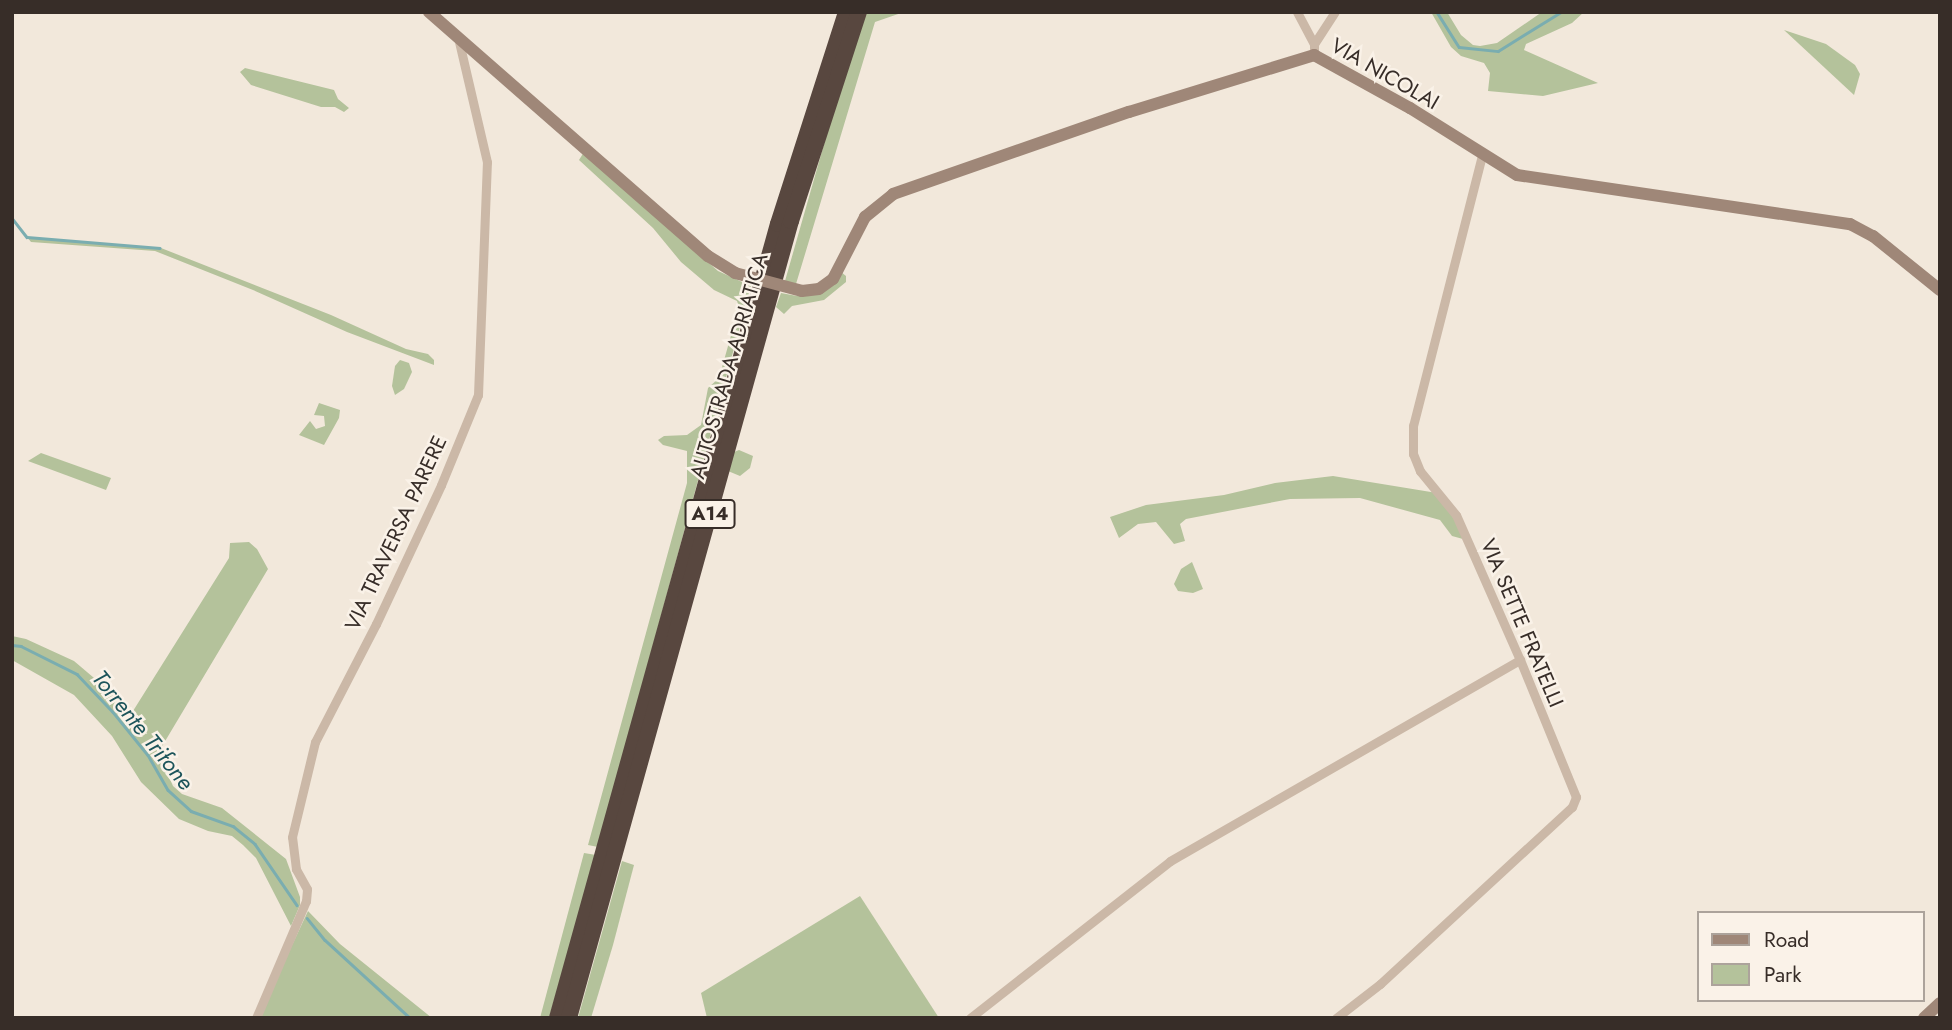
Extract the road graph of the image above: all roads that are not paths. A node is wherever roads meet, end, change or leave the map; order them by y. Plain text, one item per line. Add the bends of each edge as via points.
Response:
1 (429, 12) edge
2 (846, 12) edge
3 (859, 12) edge
4 (1297, 12) edge
5 (1335, 12) edge
6 (459, 42) junction
7 (1314, 49) junction
8 (1482, 155) junction
9 (1940, 290) edge
10 (1520, 660) junction
11 (1940, 1003) edge
12 (256, 1018) edge
13 (557, 1018) edge
14 (569, 1018) edge
15 (970, 1018) edge
16 (1336, 1018) edge
17 (1924, 1018) edge

1 - 6 street
2 - 13 highway, AUTOSTRADA ADRIATICA / A14 via 778,223
3 - 14 highway, AUTOSTRADA ADRIATICA / A14 via 791,221
4 - 7 street
5 - 7 street, VIA NICOLAI
6 - 7 street, VIA NICOLAI, bridge via 708,256 735,273 802,291 819,289 833,279 865,216 893,194
6 - 12 street, VIA TRAVERSA PARERE via 487,162 478,395 382,611 315,741 292,837 296,869 307,889 306,901
7 - 8 street, VIA NICOLAI
8 - 9 street, VIA NICOLAI via 1534,179 1850,224 1873,236
8 - 10 street, VIA SETTE FRATELLI via 1413,426 1413,454 1420,471 1456,514
10 - 15 street via 1170,861
10 - 16 street, VIA SETTE FRATELLI via 1574,789 1572,807
11 - 17 street

